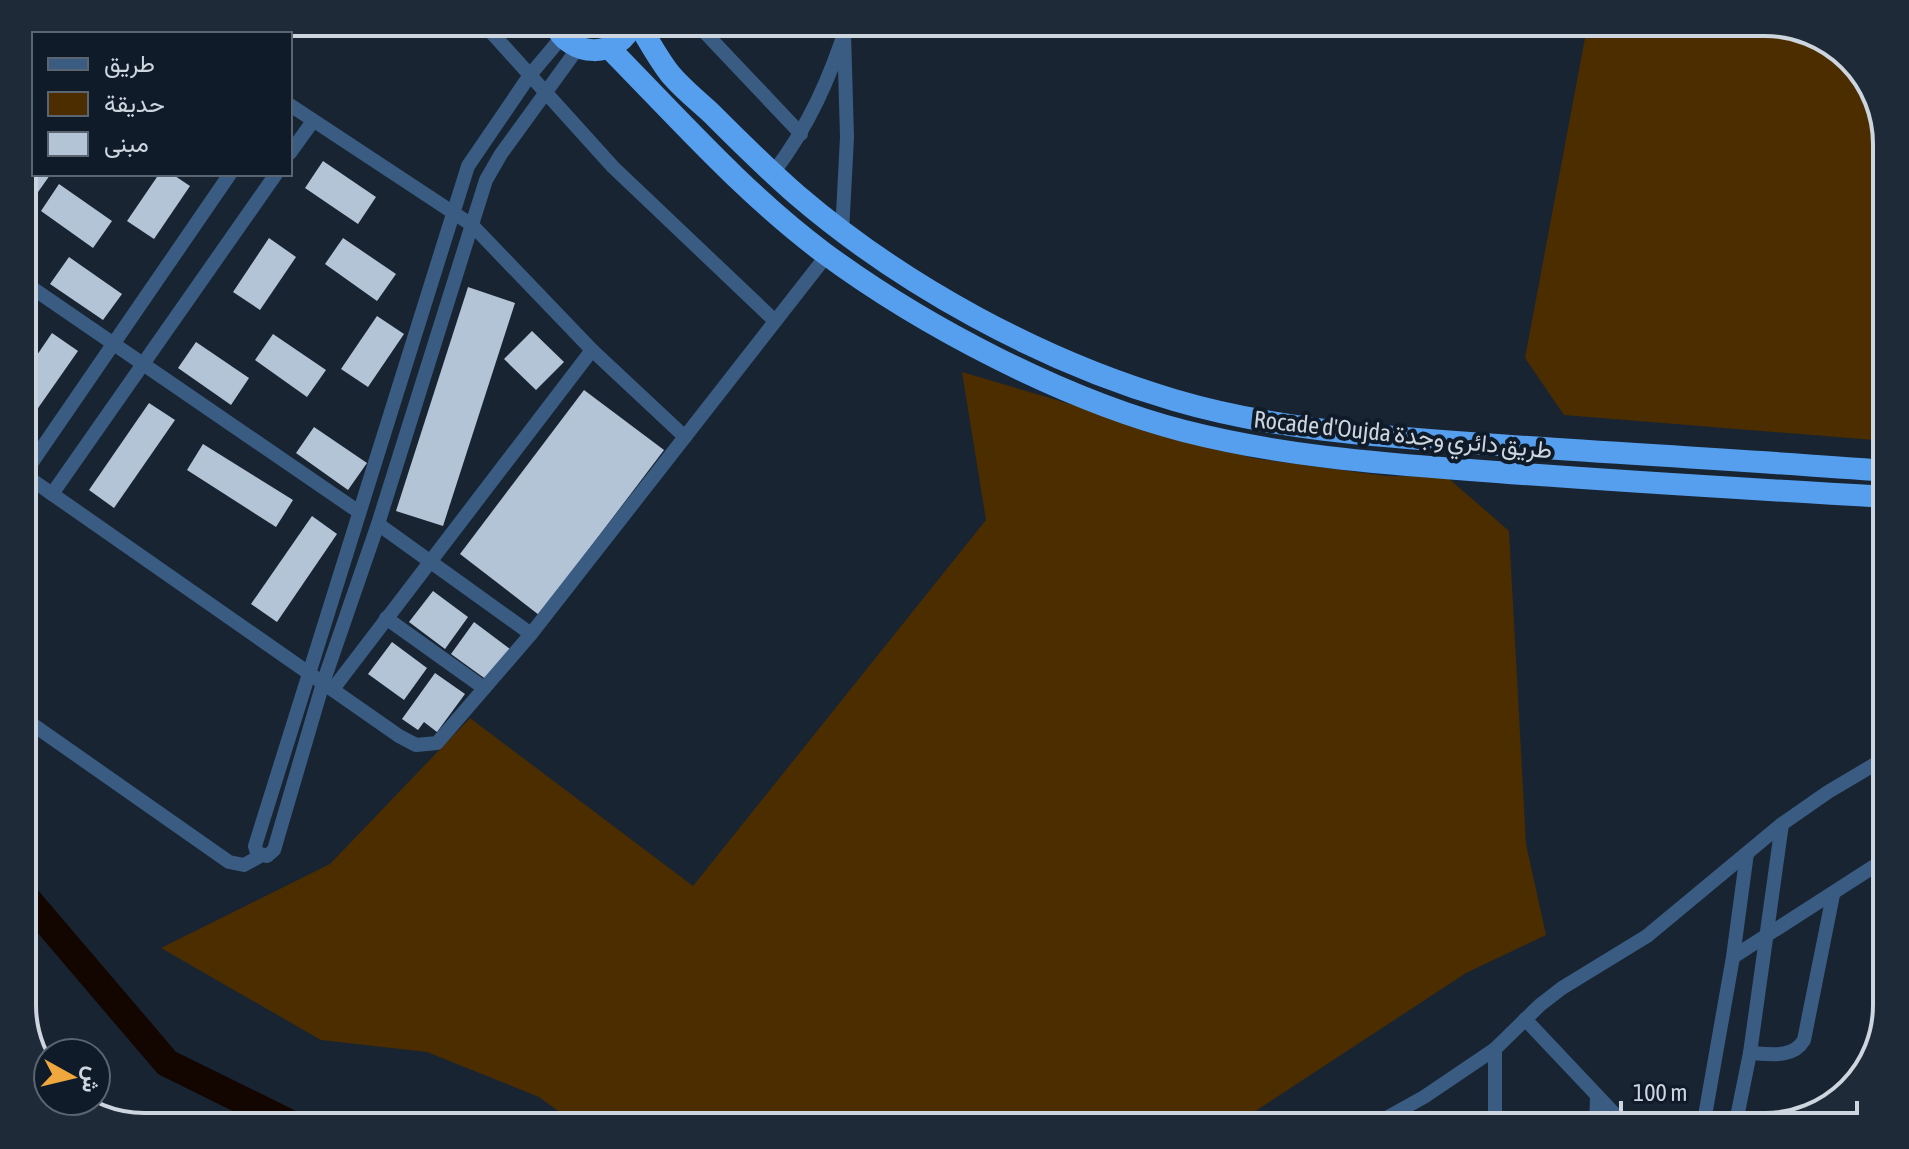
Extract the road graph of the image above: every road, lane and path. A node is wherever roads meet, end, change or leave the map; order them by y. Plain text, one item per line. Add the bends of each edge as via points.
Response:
1 (495, 36) edge
2 (565, 36) edge
3 (627, 36) edge
4 (645, 36) edge
5 (708, 36) edge
6 (843, 36) edge
7 (846, 36) edge
8 (609, 48) junction
9 (530, 75) junction
10 (545, 91) junction
11 (292, 106) edge
12 (313, 121) junction
13 (801, 134) junction
14 (292, 150) edge
15 (773, 173) junction
16 (229, 176) edge
17 (275, 176) edge
18 (453, 211) junction
19 (472, 225) junction
20 (842, 233) junction
21 (827, 255) junction
22 (36, 291) edge
23 (774, 320) junction
24 (112, 344) junction
25 (592, 350) junction
26 (143, 365) junction
27 (685, 437) junction
28 (36, 454) edge
29 (1873, 470) edge
30 (36, 482) edge
31 (52, 494) junction
32 (1873, 496) edge
33 (359, 512) junction
34 (378, 524) junction
35 (429, 560) junction
36 (386, 618) junction
37 (531, 634) junction
38 (307, 673) junction
39 (328, 686) junction
40 (484, 688) junction
41 (36, 727) edge
42 (1873, 765) edge
43 (1782, 824) junction
44 (1747, 853) junction
45 (262, 855) junction
46 (1873, 868) edge
47 (1833, 895) junction
48 (1768, 933) junction
49 (1733, 957) junction
50 (1525, 1019) junction
51 (1495, 1049) junction
52 (1750, 1053) junction
53 (1597, 1097) junction
54 (1395, 1113) edge
55 (1495, 1113) edge
56 (1596, 1113) edge
57 (1613, 1113) edge
58 (1706, 1113) edge
59 (1739, 1113) edge

1 - 9 street
2 - 8 highway via 593,51
2 - 9 street
2 - 10 street
3 - 8 highway
4 - 15 highway, Rocade d'Oujda طريق دائري وجدة via 671,75
5 - 13 street
6 - 13 street
7 - 20 street
8 - 21 highway, Rocade d'Oujda طريق دائري وجدة via 735,178
9 - 10 street
9 - 18 street via 473,157
10 - 19 street via 494,165
10 - 23 street via 613,167
11 - 12 street
12 - 14 street
12 - 18 street
13 - 15 street
15 - 20 highway, Rocade d'Oujda طريق دائري وجدة
16 - 24 street
17 - 26 street
18 - 19 street
18 - 33 street
19 - 25 street
19 - 34 street
20 - 29 highway, Rocade d'Oujda طريق دائري وجدة via 1041,350 1174,400 1252,419 1414,439
21 - 23 street
21 - 32 highway, Rocade d'Oujda طريق دائري وجدة via 1014,366 1135,416 1225,441 1374,463
22 - 24 street
23 - 27 street
24 - 26 street
24 - 28 street
25 - 27 street
25 - 35 street
26 - 31 street
26 - 33 street
27 - 37 street
30 - 31 street
31 - 38 street
33 - 38 street
34 - 35 street
34 - 39 street
35 - 36 street
35 - 37 street
36 - 39 street
36 - 40 street
37 - 40 street
38 - 39 street
38 - 45 street via 255,846
39 - 40 street via 408,742 424,746 437,743
39 - 45 street via 274,850
41 - 45 street via 229,862 244,865
42 - 43 street
43 - 44 street
43 - 48 street
44 - 49 street
44 - 50 street via 1647,936 1562,988
46 - 47 street
47 - 48 street
47 - 52 street via 1804,1040 1794,1052
48 - 49 street
48 - 52 street
49 - 58 street
50 - 51 street
50 - 53 street
51 - 54 street
51 - 55 street
52 - 59 street
53 - 56 street
53 - 57 street

